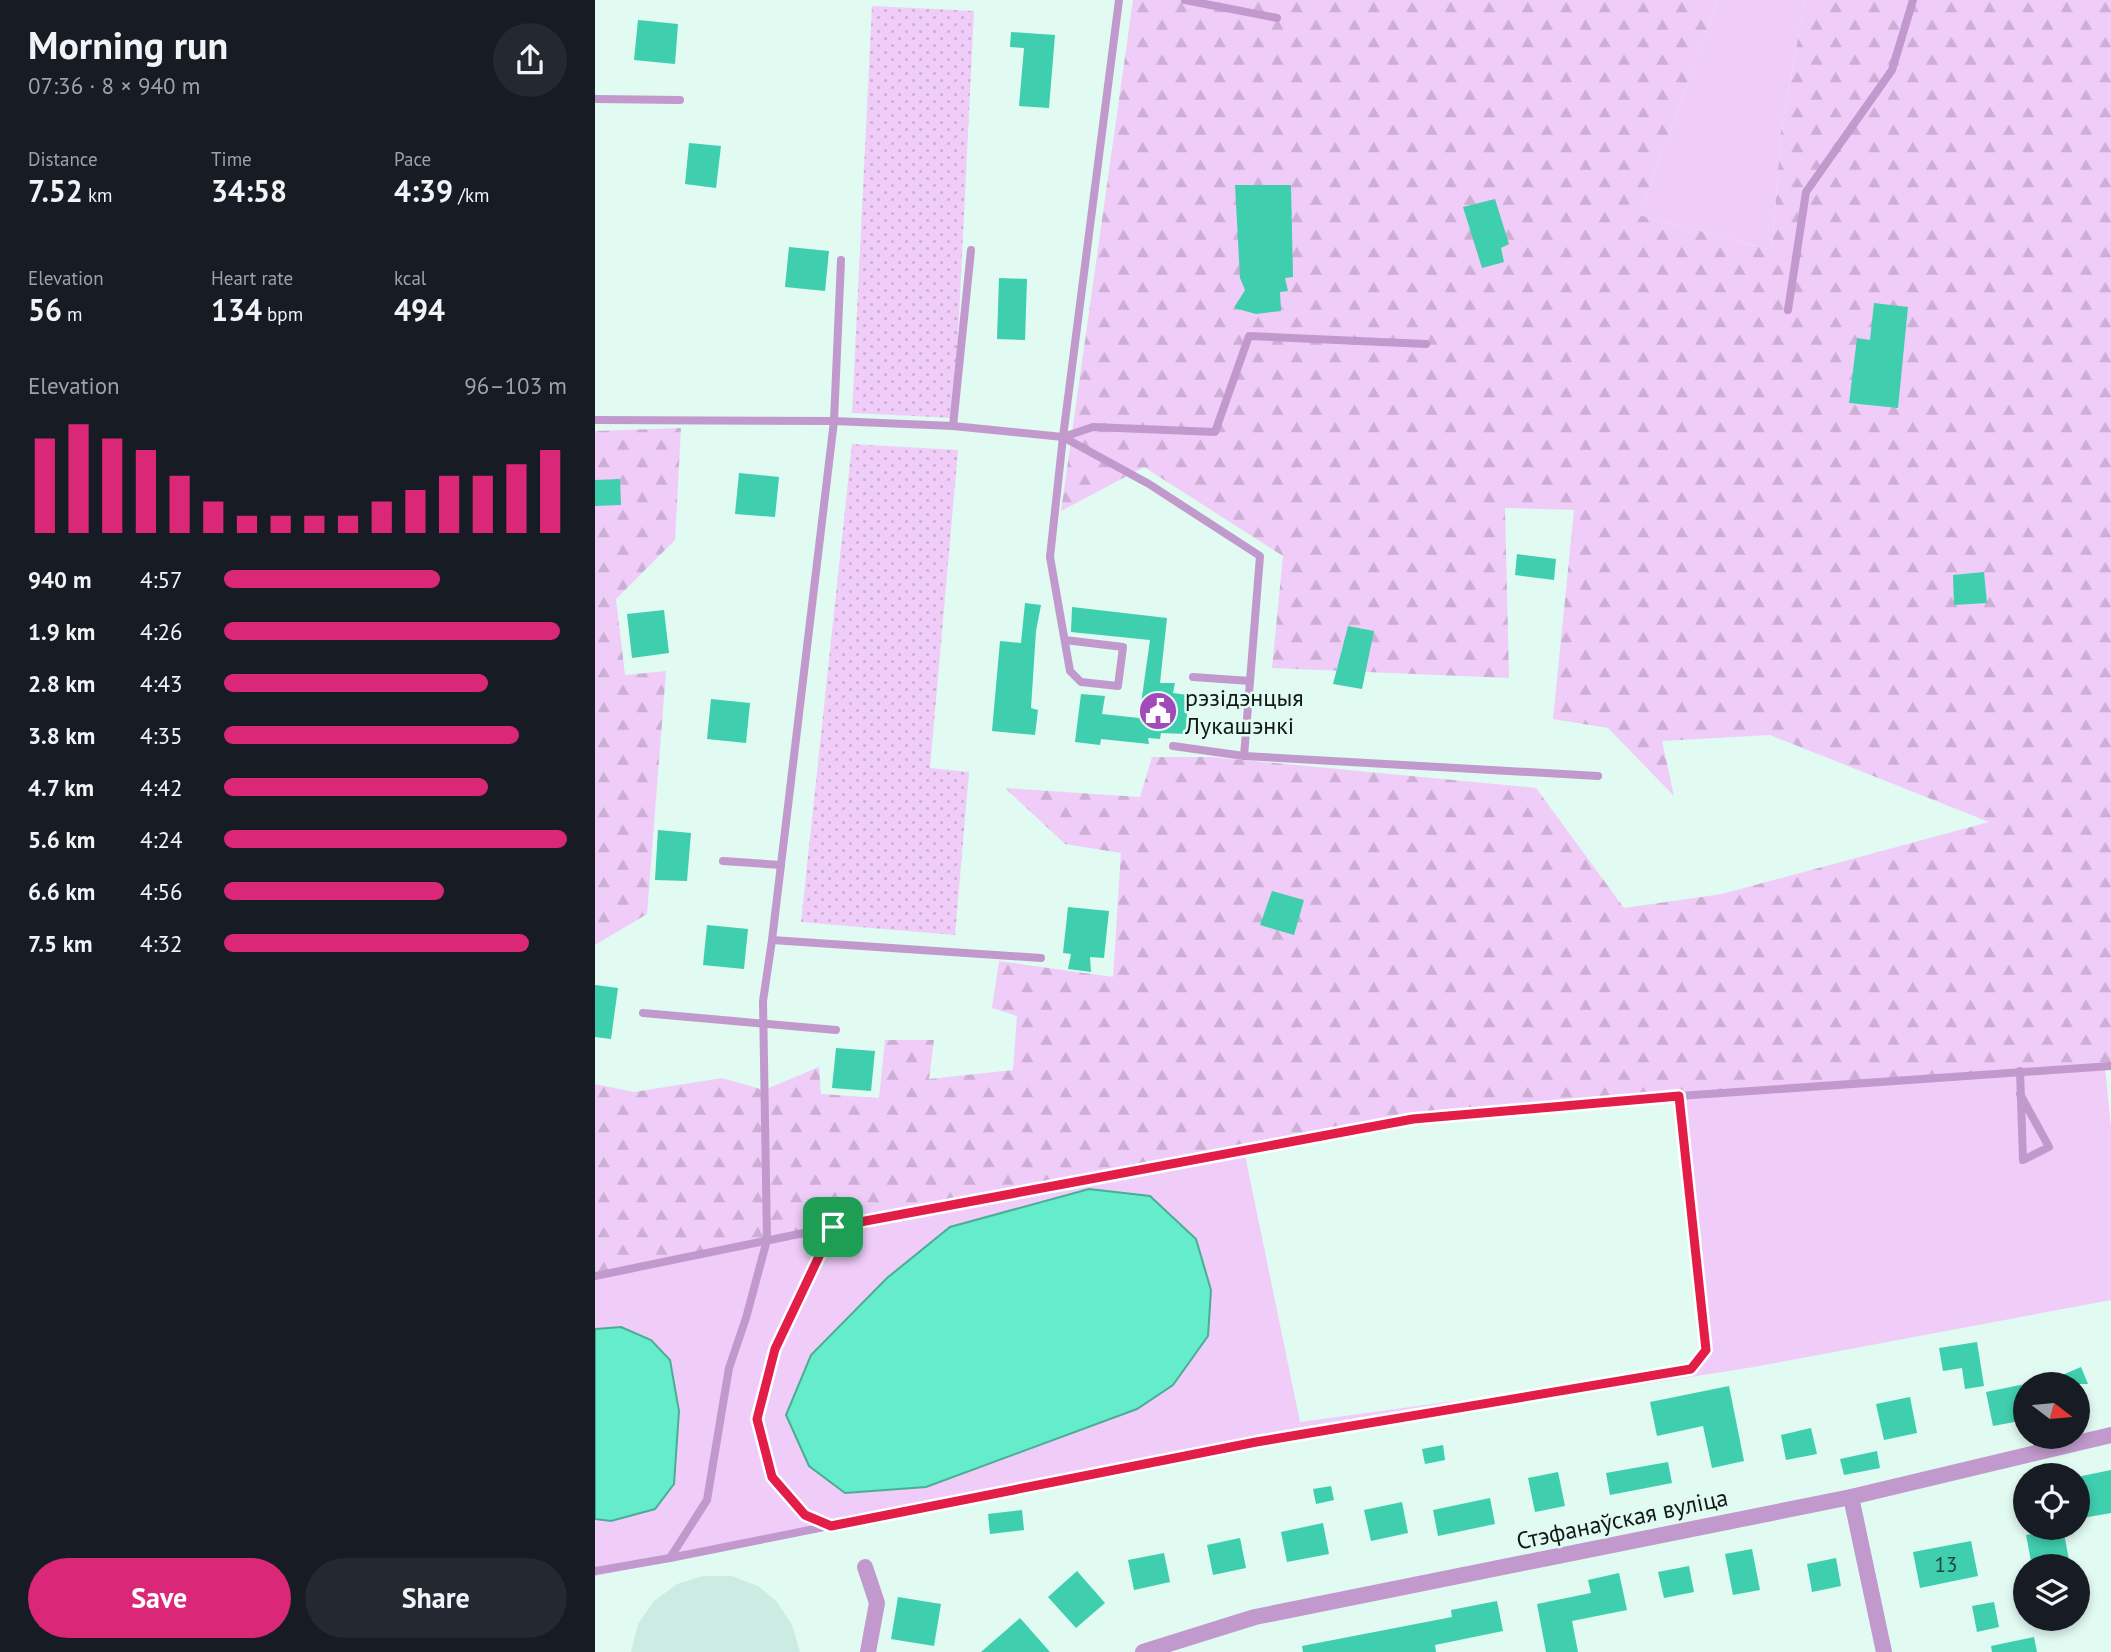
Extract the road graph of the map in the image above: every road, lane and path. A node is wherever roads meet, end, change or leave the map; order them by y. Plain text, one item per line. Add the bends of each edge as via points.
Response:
1 (1119, 0) edge
2 (1185, 0) edge
3 (1913, 0) edge
4 (1277, 18) dead end
5 (595, 99) edge
6 (680, 100) dead end
7 (971, 250) dead end
8 (841, 260) dead end
9 (1788, 310) dead end
10 (1426, 344) dead end
11 (595, 420) edge
12 (834, 421) junction
13 (953, 426) junction
14 (1063, 437) junction
15 (1065, 640) junction
16 (1193, 677) dead end
17 (1250, 681) junction
18 (1173, 746) dead end
19 (1244, 756) junction
20 (1598, 776) dead end
21 (723, 862) dead end
22 (781, 865) junction
23 (772, 940) junction
24 (1041, 958) dead end
25 (643, 1013) dead end
26 (763, 1023) junction
27 (836, 1030) dead end
28 (2111, 1066) edge
29 (2020, 1071) junction
30 (2021, 1094) junction
31 (1679, 1096) junction
32 (833, 1227) junction
33 (767, 1240) junction
34 (595, 1276) edge
35 (2111, 1435) edge
36 (1851, 1497) junction
37 (831, 1526) junction
38 (670, 1558) junction
39 (865, 1567) dead end
40 (595, 1571) edge
41 (868, 1652) edge
42 (1143, 1652) edge
43 (1884, 1652) edge

1 - 14 lane
2 - 4 lane
3 - 9 lane via 1892,70 1806,192
5 - 6 lane
7 - 13 lane
8 - 12 lane
10 - 14 lane via 1249,336 1215,432 1093,427
11 - 12 lane
12 - 13 lane
12 - 22 lane
13 - 14 lane
14 - 15 lane via 1050,557
14 - 17 lane via 1149,484 1260,556
15 - 15 lane via 1070,671 1081,682 1118,686 1123,647
16 - 17 lane
17 - 19 lane
18 - 19 lane
19 - 20 lane
21 - 22 lane
22 - 23 lane
23 - 24 lane
23 - 26 lane
25 - 26 lane
26 - 27 lane
26 - 33 lane
28 - 29 lane
29 - 30 lane
29 - 31 lane
30 - 30 lane via 2049,1147 2023,1160 2021,1107
31 - 32 lane via 1413,1119
31 - 37 lane via 1706,1350 1691,1369 1256,1442
32 - 33 lane
32 - 37 lane via 775,1349 757,1419 772,1477 805,1515
33 - 34 lane
33 - 38 lane via 729,1368 707,1500
35 - 36 street, Стэфанаўская вуліца
36 - 42 street, Стэфанаўская вуліца via 1255,1618
36 - 43 street
37 - 38 lane
38 - 40 lane
39 - 41 street via 877,1603

